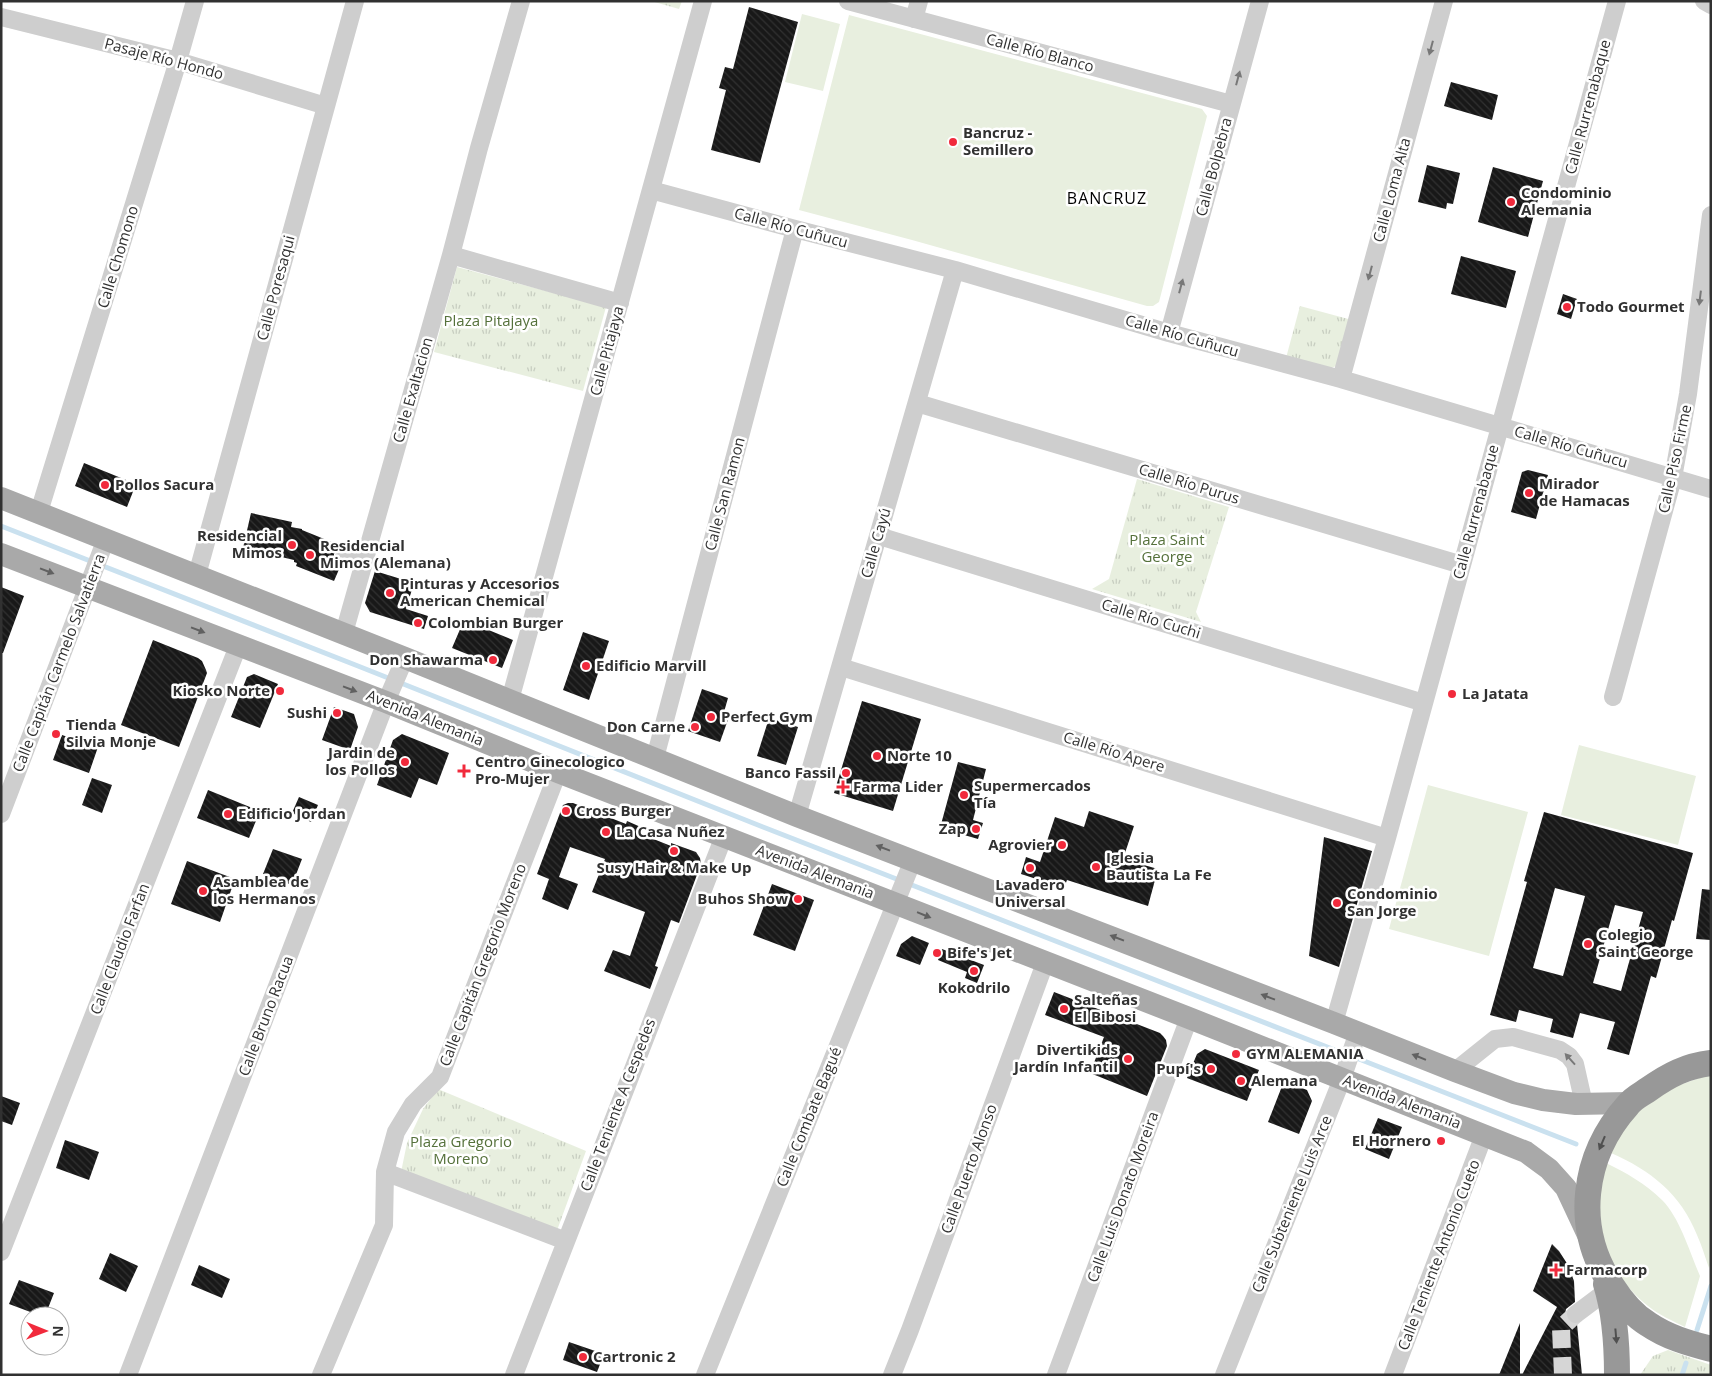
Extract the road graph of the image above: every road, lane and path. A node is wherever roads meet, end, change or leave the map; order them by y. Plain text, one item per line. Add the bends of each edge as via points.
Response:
1 (195, 1) edge
2 (355, 1) edge
3 (520, 1) edge
4 (703, 1) edge
5 (848, 1) edge
6 (919, 1) edge
7 (1260, 1) edge
8 (1444, 1) edge
9 (1617, 1) edge
10 (1704, 1) edge
11 (1711, 5) edge
12 (1, 17) edge
13 (914, 19) junction
14 (178, 61) junction
15 (1232, 104) junction
16 (326, 106) junction
17 (651, 190) junction
18 (1711, 215) edge
19 (795, 229) junction
20 (452, 255) junction
21 (954, 270) junction
22 (620, 303) junction
23 (1168, 333) junction
24 (1341, 379) junction
25 (917, 403) junction
26 (1500, 426) junction
27 (1674, 478) junction
28 (1711, 488) edge
29 (1, 498) edge
30 (39, 512) junction
31 (879, 536) junction
32 (104, 545) junction
33 (1, 554) edge
34 (344, 557) dead end
35 (364, 562) junction
36 (1462, 565) junction
37 (197, 575) junction
38 (91, 579) junction
39 (344, 633) junction
40 (238, 646) junction
41 (403, 662) junction
42 (840, 667) junction
43 (389, 695) junction
44 (1613, 697) dead end
45 (510, 700) junction
46 (1424, 702) junction
47 (655, 758) junction
48 (558, 772) junction
49 (1, 814) edge
50 (797, 816) junction
51 (724, 836) junction
52 (1387, 838) junction
53 (911, 864) junction
54 (897, 899) junction
55 (1045, 963) junction
56 (1189, 1018) junction
57 (1334, 1023) junction
58 (1357, 1035) junction
59 (1711, 1045) edge
60 (1711, 1063) edge
61 (1455, 1071) junction
62 (1668, 1075) junction
63 (1342, 1077) junction
64 (1629, 1103) junction
65 (1584, 1104) junction
66 (1484, 1135) junction
67 (385, 1172) junction
68 (1590, 1239) junction
69 (566, 1241) junction
70 (1, 1252) edge
71 (1605, 1281) junction
72 (1576, 1314) tunnel mouth
73 (1711, 1349) edge
74 (128, 1375) edge
75 (321, 1375) edge
76 (514, 1375) edge
77 (705, 1375) edge
78 (892, 1375) edge
79 (1056, 1375) edge
80 (1224, 1375) edge
81 (1393, 1375) edge
82 (1617, 1375) edge

1 - 14 street, Calle Chomono
2 - 16 street, Calle Poresaqui
3 - 20 street, Calle Exaltacion
4 - 17 street, Calle Pitajaya
5 - 13 street, Calle Río Blanco
6 - 13 street
15 -> 7 street, Calle Bolpebra
8 -> 24 street, Calle Loma Alta
9 - 26 street, Calle Rurrenabaque
10 - 11 street
12 - 14 street, Pasaje Río Hondo
13 - 15 street, Calle Río Blanco
14 - 16 street, Pasaje Río Hondo
14 - 30 street, Calle Chomono
23 -> 15 street, Calle Bolpebra
16 - 37 street, Calle Poresaqui
17 - 19 street, Calle Río Cuñucu
17 - 22 street, Calle Pitajaya
18 -> 27 street, Calle Piso Firme
19 - 21 street, Calle Río Cuñucu
19 - 47 street, Calle San Ramon
20 - 22 street
20 - 35 street, Calle Exaltacion
21 - 23 street, Calle Río Cuñucu
21 - 25 street, Calle Cayú
22 - 45 street, Calle Pitajaya
23 - 24 street, Calle Río Cuñucu
24 - 26 street, Calle Río Cuñucu
25 - 31 street, Calle Cayú
25 - 36 street, Calle Río Purus
26 - 27 street, Calle Río Cuñucu
26 - 36 street, Calle Rurrenabaque
27 - 28 street, Calle Río Cuñucu
27 - 44 street, Calle Piso Firme
29 - 30 main road
30 - 32 main road
31 - 42 street, Calle Cayú
31 - 46 street, Calle Río Cuchi
32 - 37 main road
32 - 38 street, Calle Capitán Carmelo Salvatierra
33 -> 38 main road, Avenida Alemania
34 - 35 street
35 - 39 street, Calle Exaltacion
36 - 46 street, Calle Rurrenabaque
37 - 39 main road
38 -> 40 main road, Avenida Alemania
38 - 49 street, Calle Capitán Carmelo Salvatierra
39 - 41 main road
40 -> 43 main road, Avenida Alemania
40 - 70 street, Calle Claudio Farfan
41 - 43 street, Calle Bruno Racua
41 - 45 main road
42 - 50 street, Calle Cayú
42 - 52 street, Calle Río Apere
43 - 48 main road, Avenida Alemania
43 - 74 street, Calle Bruno Racua
45 - 47 main road
46 - 52 street, Calle Rurrenabaque
47 - 50 main road
48 - 51 main road, Avenida Alemania
48 - 67 street, Calle Capitán Gregorio Moreno via 440,1077 413,1104 396,1132
53 -> 50 main road
51 - 54 main road, Avenida Alemania
51 - 69 street, Calle Teniente A Cespedes
52 - 57 street, Calle Rurrenabaque
53 - 54 street, Calle Combate Bagué
57 -> 53 main road
54 -> 55 main road, Avenida Alemania
54 - 77 street, Calle Combate Bagué
55 - 56 main road, Avenida Alemania
55 - 78 street, Calle Puerto Alonso
56 - 63 main road, Avenida Alemania
56 - 79 street, Calle Luis Donato Moreira
57 - 58 main road
61 -> 58 main road
58 - 63 street, Calle Subteniente Luis Arce
59 - 62 highway
60 - 62 highway
61 - 65 main road via 1514,1093
65 -> 61 street via 1575,1064 1570,1056 1560,1050 1512,1037 1495,1039
62 - 64 highway
63 - 66 main road, Avenida Alemania
63 - 80 street, Calle Subteniente Luis Arce
64 - 65 main road
64 -> 68 highway via 1607,1132 1592,1166 1587,1202
66 - 68 main road, Avenida Alemania via 1526,1152 1549,1169 1566,1188
66 - 81 street, Calle Teniente Antonio Cueto
67 - 69 street
67 - 75 street, Calle Capitán Gregorio Moreno via 384,1225
68 - 71 highway
69 - 76 street, Calle Teniente A Cespedes
71 - 72 street
71 - 73 highway via 1647,1324 1678,1340
71 -> 82 highway via 1614,1313

